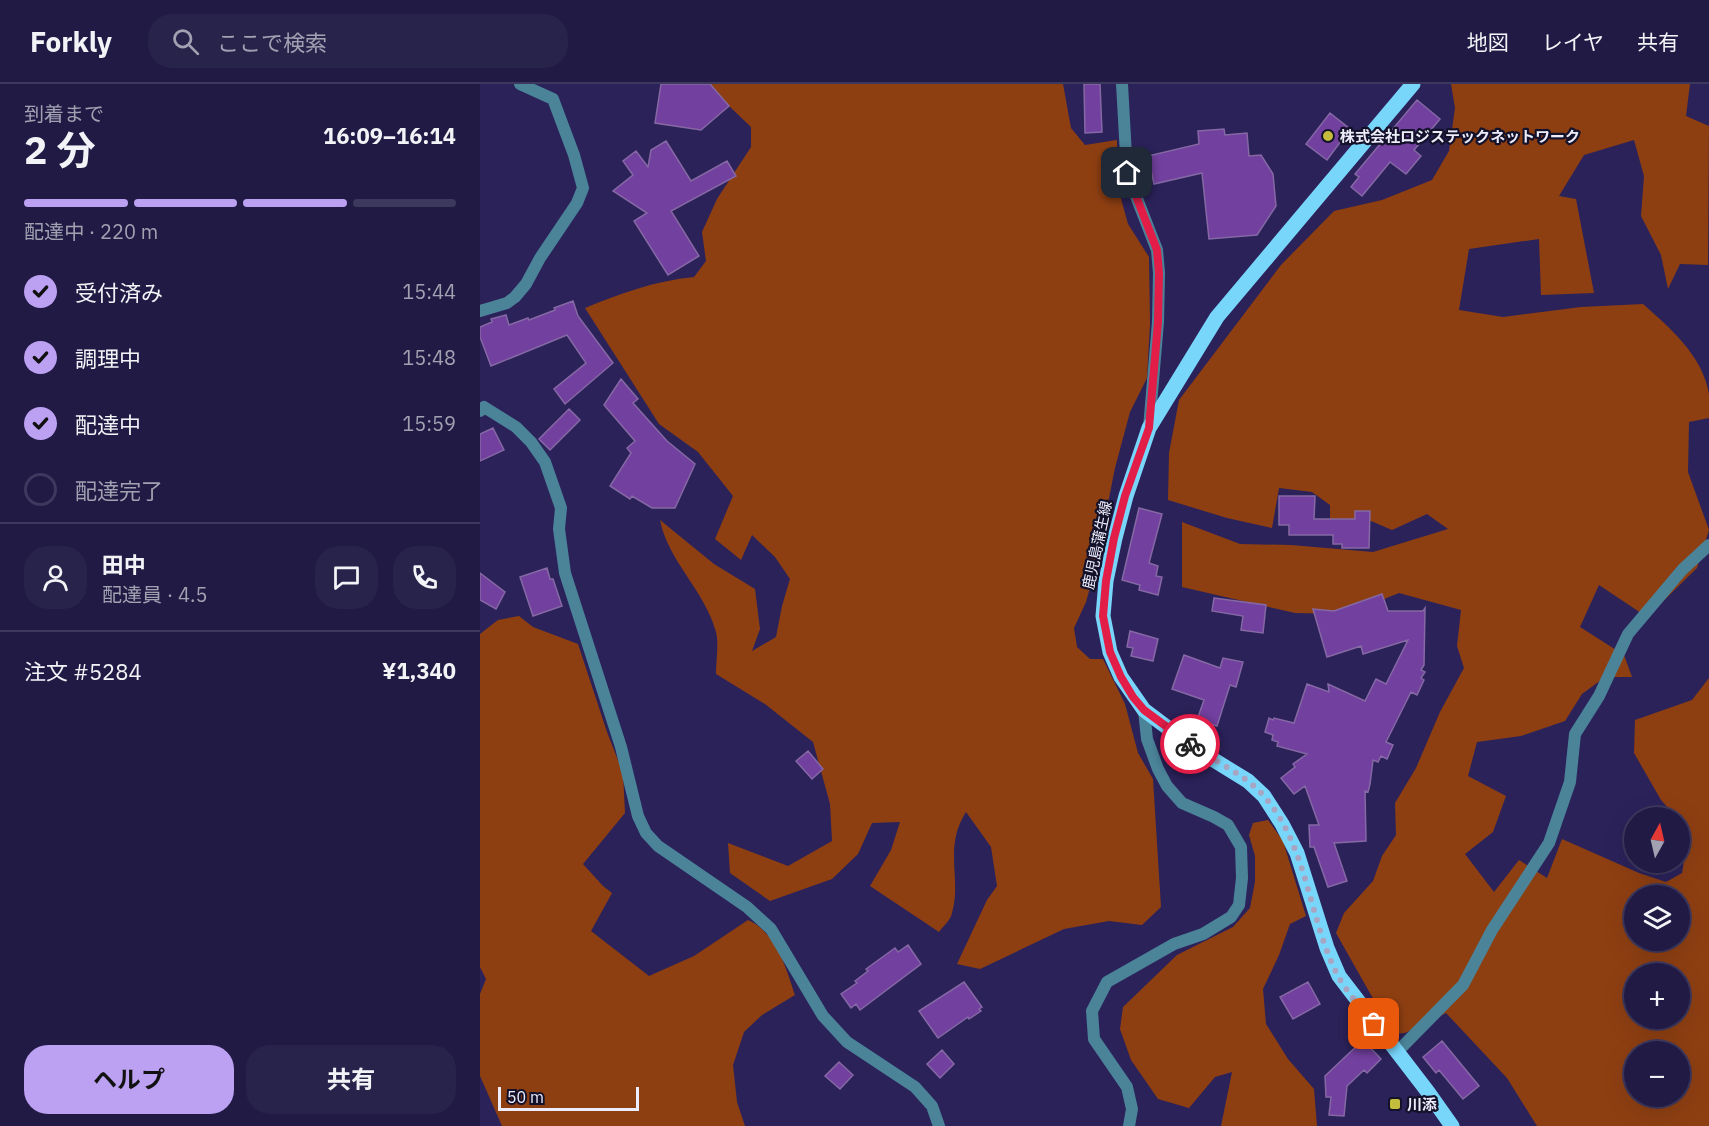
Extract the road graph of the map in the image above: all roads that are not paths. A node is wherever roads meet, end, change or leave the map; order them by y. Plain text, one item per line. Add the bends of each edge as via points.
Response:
1 (520, 84) edge
2 (1122, 84) edge
3 (1413, 84) edge
4 (480, 311) edge
5 (481, 407) edge
6 (1149, 428) junction
7 (1709, 545) edge
8 (1144, 710) junction
9 (1398, 1052) junction
10 (939, 1126) edge
11 (1130, 1126) edge
12 (1452, 1126) edge

1 - 4 street via 553,99 583,188 515,297
2 - 6 street via 1127,173 1157,250 1159,273
3 - 6 main road, 鹿児島蒲生線 via 1217,317
5 - 10 street via 516,428 545,462 561,508 558,529 565,573 646,833 658,846 771,929 823,1016 847,1042 915,1087 932,1106
6 - 8 main road, 鹿児島蒲生線 via 1114,538 1103,616 1110,652 1121,677
7 - 9 street via 1682,570 1628,634 1599,696 1575,734 1570,782 1549,843 1492,930 1463,985
8 - 9 main road, 鹿児島蒲生線 via 1264,796 1297,852 1339,976
8 - 11 street via 1148,739 1167,786 1182,803 1228,825 1241,847 1242,878 1239,905 1231,917 1107,982 1092,1011 1094,1039 1127,1087 1132,1109
9 - 12 main road, 鹿児島蒲生線

